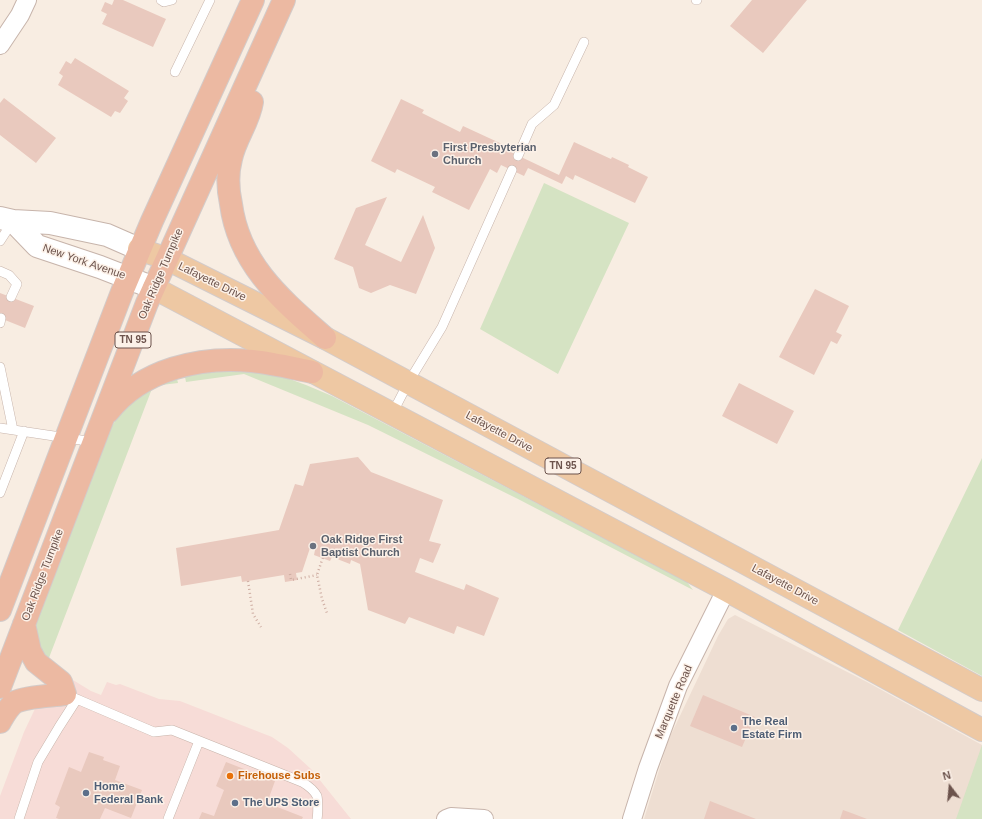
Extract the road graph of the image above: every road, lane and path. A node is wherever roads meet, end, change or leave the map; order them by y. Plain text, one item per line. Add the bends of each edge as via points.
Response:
1 (27, 0) edge
2 (161, 0) edge
3 (172, 0) edge
4 (210, 0) edge
5 (253, 0) edge
6 (284, 0) edge
7 (584, 42) dead end
8 (0, 46) edge
9 (261, 50) junction
10 (175, 72) dead end
11 (518, 156) dead end
12 (512, 170) dead end
13 (6, 220) edge
14 (0, 241) edge
15 (139, 249) junction
16 (166, 259) junction
17 (0, 271) edge
18 (128, 277) junction
19 (154, 288) junction
20 (11, 297) dead end
21 (325, 338) junction
22 (0, 367) edge
23 (312, 372) junction
24 (408, 383) junction
25 (392, 414) junction
26 (103, 417) junction
27 (0, 428) edge
28 (13, 430) junction
29 (24, 432) junction
30 (65, 438) junction
31 (94, 442) junction
32 (0, 493) edge
33 (324, 554) dead end
34 (738, 560) junction
35 (290, 574) dead end
36 (317, 575) junction
37 (248, 581) dead end
38 (726, 590) junction
39 (0, 610) edge
40 (327, 613) dead end
41 (24, 624) junction
42 (261, 627) dead end
43 (0, 687) edge
44 (982, 690) edge
45 (71, 696) junction
46 (0, 722) edge
47 (982, 730) edge
48 (199, 741) junction
49 (19, 819) edge
50 (168, 819) edge
51 (317, 819) edge
52 (446, 819) edge
53 (484, 819) edge
54 (632, 819) edge

1 - 8 street
2 - 3 lane
4 - 10 lane
5 - 15 highway, TN 95
6 - 9 highway, Oak Ridge Turnpike / TN 95
7 - 11 lane via 554,105 532,124
9 - 16 highway, Oak Ridge Turnpike / TN 95
9 - 21 highway via 251,107 231,159 228,187 232,213 239,239 252,264 280,298
12 - 24 lane via 442,327
13 - 14 lane
13 - 15 street via 50,224 107,235
13 - 18 street, New York Avenue via 37,246
15 - 16 main road, Lafayette Drive / TN 95
15 - 18 highway, TN 95
16 - 19 highway, Oak Ridge Turnpike / TN 95
16 - 21 main road, Lafayette Drive / TN 95
17 - 20 lane via 9,275 17,284
18 - 19 street, New York Avenue
18 - 30 highway, TN 95
19 - 23 main road
19 - 26 highway, Oak Ridge Turnpike / TN 95
21 - 24 main road, Lafayette Drive / TN 95
22 - 28 lane
23 - 25 main road
23 - 26 highway via 252,361 202,362 181,366 168,369 136,385
24 - 25 lane
24 - 34 main road, Lafayette Drive / TN 95
25 - 38 main road
26 - 31 highway, Oak Ridge Turnpike / TN 95
27 - 28 lane
28 - 29 lane
29 - 30 lane
29 - 32 lane
30 - 31 lane
30 - 39 highway, TN 95
31 - 41 highway, Oak Ridge Turnpike / TN 95
33 - 36 path
34 - 38 main road
34 - 44 main road, Lafayette Drive / TN 95
35 - 36 path via 291,580
36 - 40 path
37 - 42 path via 253,614
38 - 47 main road
38 - 54 street, Marquette Road via 678,686
41 - 43 highway, Oak Ridge Turnpike / TN 95
41 - 45 highway via 30,651 36,662 61,682
45 - 46 highway via 24,699 14,703
45 - 48 lane via 154,732 172,730
45 - 49 lane via 58,727 38,762
48 - 50 lane
48 - 51 lane via 302,782 317,796
52 - 53 street

